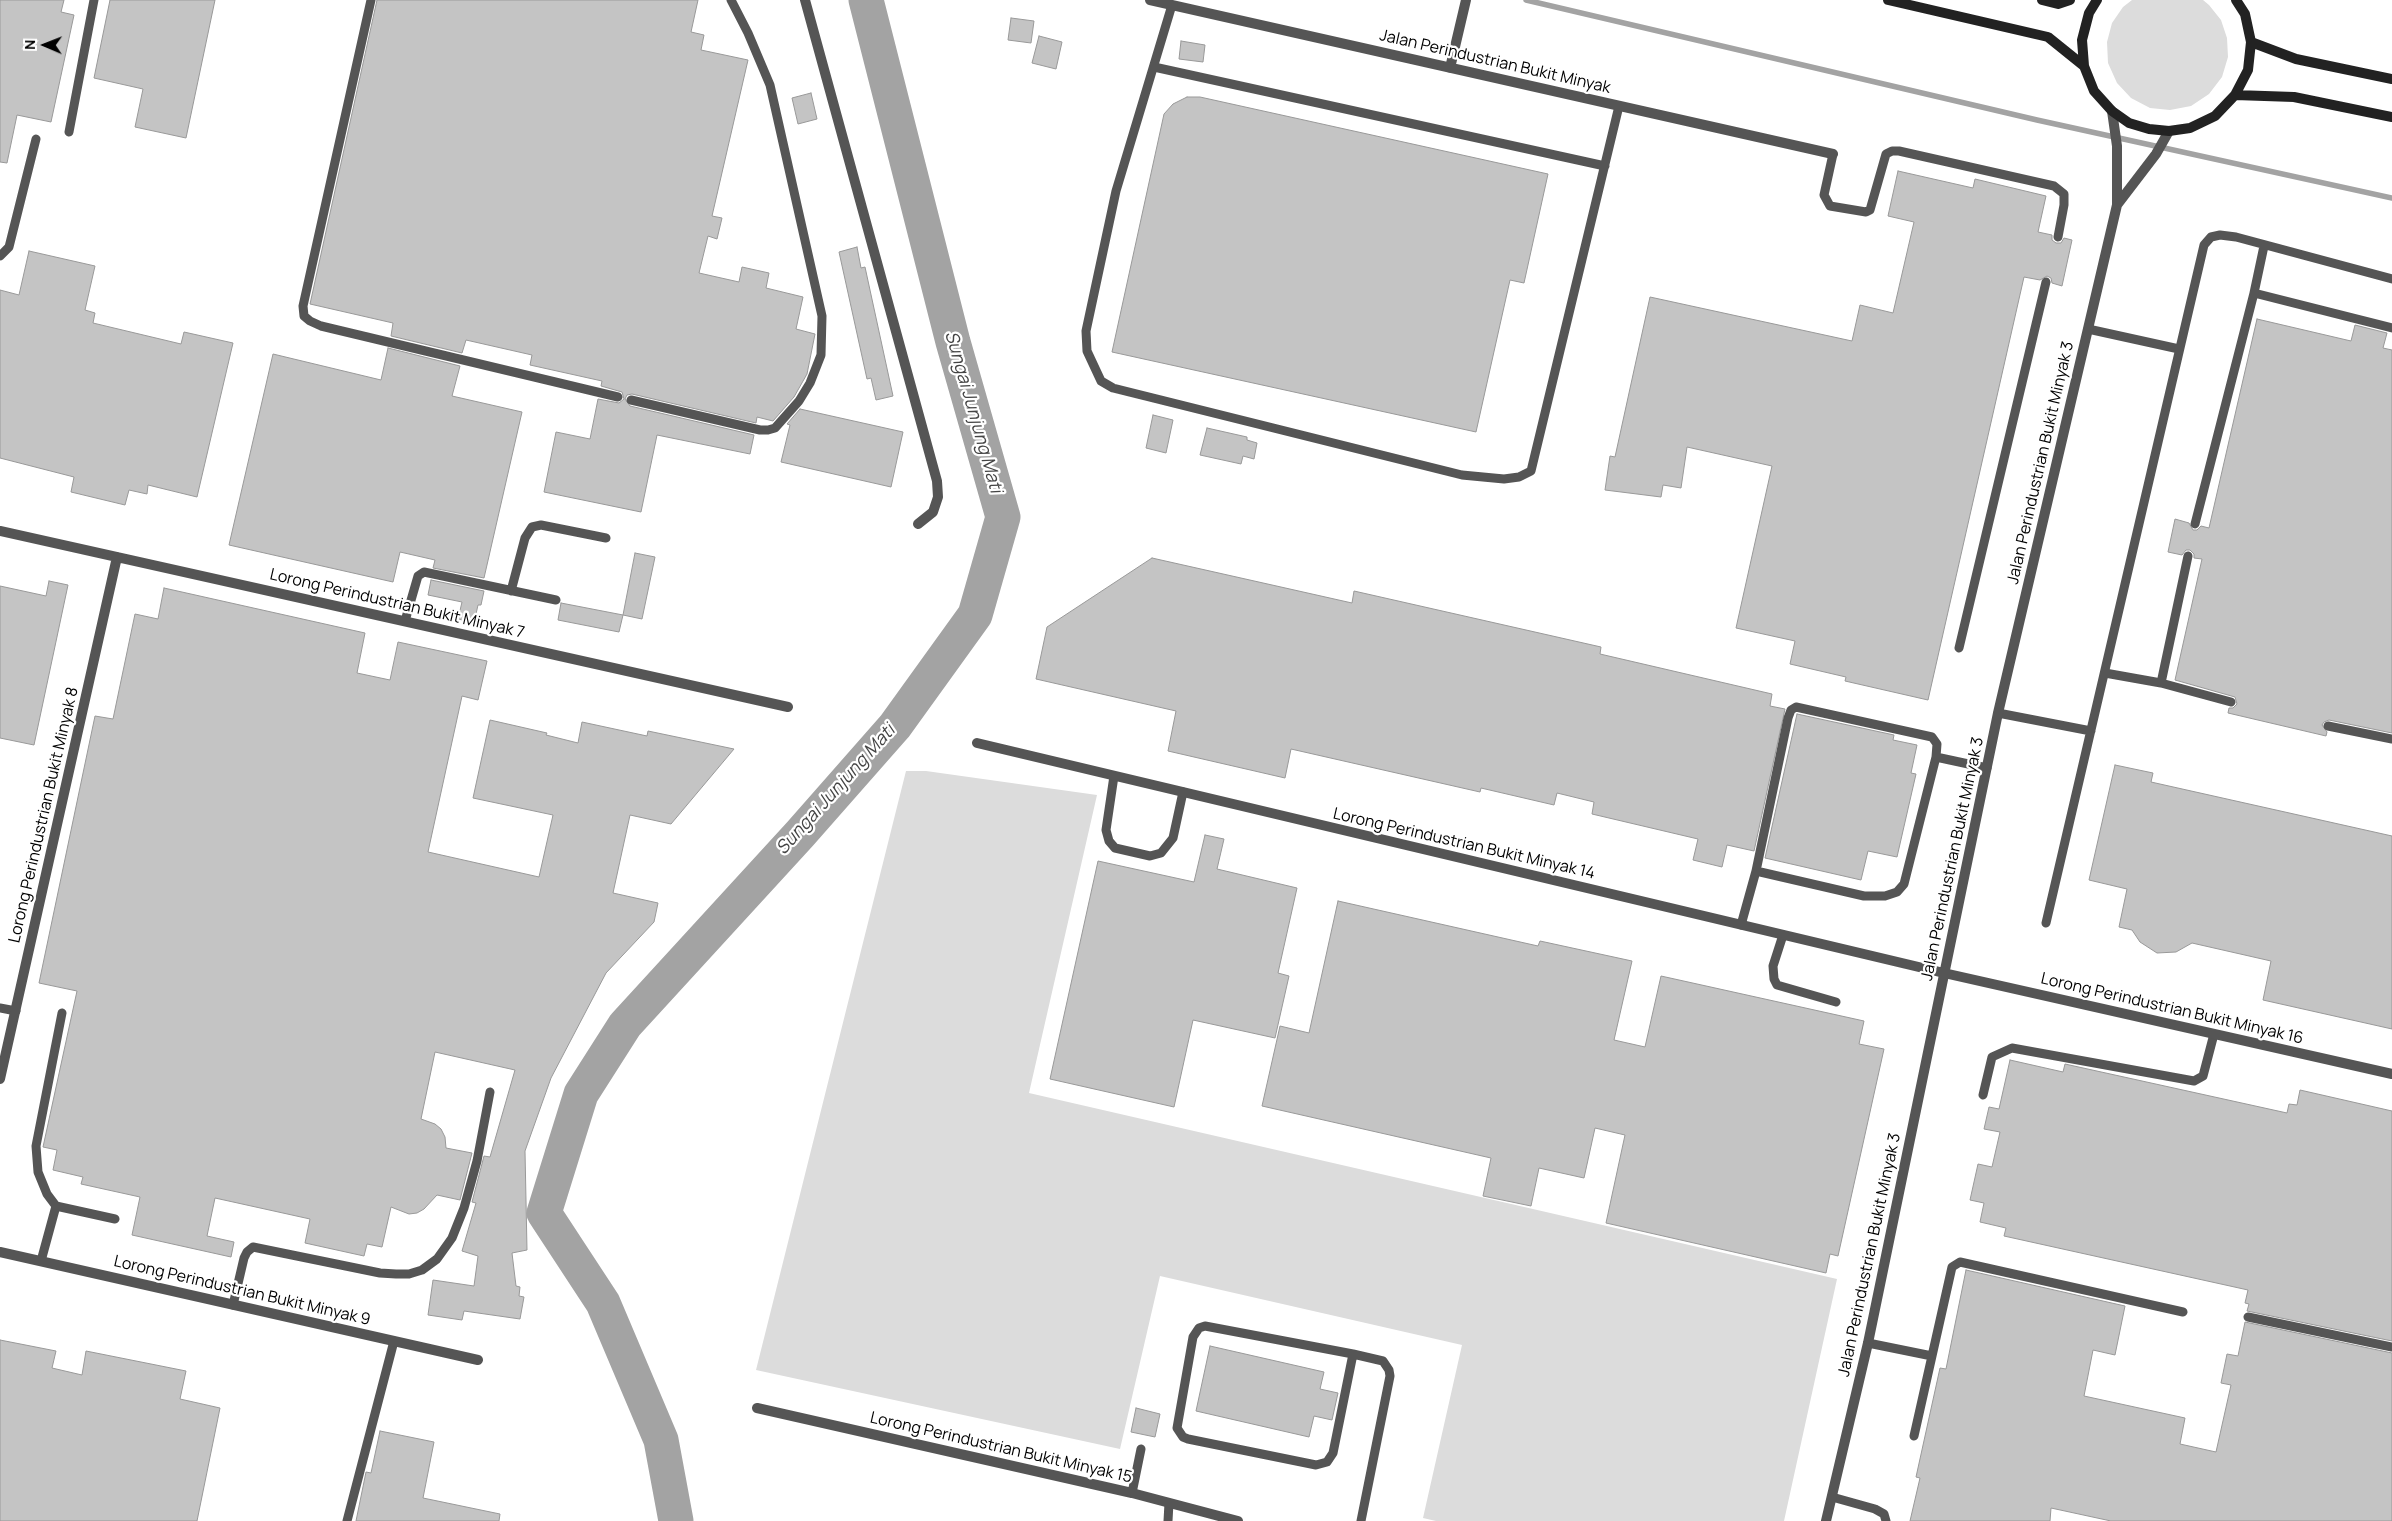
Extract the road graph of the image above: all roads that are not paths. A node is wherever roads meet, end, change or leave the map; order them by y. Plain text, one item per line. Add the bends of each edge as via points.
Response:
1 (94, 0) edge
2 (371, 0) edge
3 (731, 0) edge
4 (805, 0) edge
5 (1150, 0) edge
6 (1888, 0) edge
7 (2042, 0) edge
8 (2070, 0) edge
9 (2097, 0) edge
10 (2236, 0) edge
11 (1465, 3) edge
12 (1172, 5) junction
13 (2251, 42) junction
14 (2084, 66) junction
15 (1154, 67) junction
16 (1450, 68) junction
17 (2392, 79) edge
18 (2235, 95) junction
19 (1619, 106) junction
20 (2112, 111) junction
21 (2392, 117) edge
22 (69, 132) dead end
23 (2167, 136) junction
24 (36, 139) dead end
25 (1833, 154) joint
26 (1605, 166) junction
27 (2117, 205) junction
28 (2058, 237) dead end
29 (2264, 246) junction
30 (0, 256) edge
31 (2392, 279) edge
32 (2046, 282) dead end
33 (2254, 293) junction
34 (2392, 328) edge
35 (2088, 329) junction
36 (2179, 349) junction
37 (618, 397) dead end
38 (631, 400) dead end
39 (918, 524) dead end
40 (2195, 524) dead end
41 (0, 531) edge
42 (606, 538) dead end
43 (2188, 556) dead end
44 (117, 557) junction
45 (511, 592) junction
46 (556, 600) dead end
47 (405, 622) junction
48 (1959, 648) dead end
49 (2105, 672) junction
50 (2161, 683) junction
51 (2231, 702) dead end
52 (788, 707) dead end
53 (1998, 713) junction
54 (2328, 726) dead end
55 (2090, 731) junction
56 (2392, 739) edge
57 (977, 744) dead end
58 (1936, 757) junction
59 (1987, 768) junction
60 (1114, 776) junction
61 (1183, 792) junction
62 (1756, 871) junction
63 (2046, 923) dead end
64 (1741, 925) junction
65 (1782, 935) junction
66 (1944, 973) junction
67 (1836, 1002) dead end
68 (0, 1008) edge
69 (16, 1011) junction
70 (62, 1013) dead end
71 (2214, 1034) junction
72 (2392, 1074) edge
73 (0, 1079) edge
74 (490, 1092) dead end
75 (1983, 1095) dead end
76 (56, 1206) junction
77 (115, 1220) dead end
78 (0, 1252) edge
79 (41, 1261) junction
80 (233, 1305) junction
81 (2183, 1312) dead end
82 (2248, 1317) dead end
83 (394, 1341) junction
84 (1868, 1343) junction
85 (2392, 1347) edge
86 (1353, 1354) junction
87 (1932, 1356) junction
88 (478, 1360) dead end
89 (757, 1408) dead end
90 (1914, 1436) dead end
91 (1141, 1449) dead end
92 (1132, 1493) junction
93 (1832, 1497) junction
94 (1169, 1503) junction
95 (347, 1521) edge
96 (1168, 1521) edge
97 (1238, 1521) edge
98 (1361, 1521) edge
99 (1826, 1521) edge
100 (1886, 1521) edge

1 - 22 lane
2 - 37 lane via 303,306 304,316 321,326
3 - 38 lane via 770,85 822,316 821,355 799,401 775,428 768,430
4 - 39 street via 937,481 938,498 933,512
5 - 12 street, Jalan Perindustrian Bukit Minyak
6 - 14 main road via 2048,37
7 - 8 main road via 2058,4
9 - 14 main road via 2089,13 2082,40
10 - 13 main road via 2245,14
11 - 16 street
12 - 15 lane
12 - 16 street, Jalan Perindustrian Bukit Minyak
13 - 17 main road via 2296,59
13 - 18 main road via 2248,70
14 - 20 main road via 2094,91
15 - 26 lane
15 - 26 lane via 1116,192 1086,330 1087,351 1100,381 1113,388 1462,475 1504,479 1531,471
16 - 19 street, Jalan Perindustrian Bukit Minyak
18 - 21 main road via 2294,97
18 - 23 main road via 2215,116
19 - 25 street, Jalan Perindustrian Bukit Minyak
19 - 26 lane
20 - 23 main road via 2129,123
20 - 27 street via 2117,146
23 - 27 street
24 - 30 lane via 9,247
25 - 28 lane via 1824,195 1830,206 1870,210 1886,154 1899,151 2054,186 2064,194
27 - 35 street, Jalan Perindustrian Bukit Minyak 3
29 - 31 lane
29 - 33 lane
29 - 36 lane via 2220,235 2211,237 2204,245
32 - 48 lane
33 - 34 lane
33 - 40 lane
35 - 36 lane
35 - 53 street, Jalan Perindustrian Bukit Minyak 3
36 - 49 lane
41 - 44 street, Lorong Perindustrian Bukit Minyak 7
42 - 45 lane via 541,525 532,528 525,538
43 - 50 lane
44 - 47 street, Lorong Perindustrian Bukit Minyak 7
44 - 69 street, Lorong Perindustrian Bukit Minyak 8
45 - 46 lane
45 - 47 lane via 424,572 418,576
47 - 52 street, Lorong Perindustrian Bukit Minyak 7
49 - 50 lane
49 - 55 lane
50 - 51 lane
53 - 55 lane
53 - 59 street, Jalan Perindustrian Bukit Minyak 3
54 - 56 lane
55 - 63 lane
57 - 60 street, Lorong Perindustrian Bukit Minyak 14
58 - 59 lane
58 - 62 lane via 1904,884 1897,892 1886,896 1864,896
58 - 62 lane via 1937,744 1932,737 1796,707 1791,710
59 - 66 street, Jalan Perindustrian Bukit Minyak 3
60 - 61 street, Lorong Perindustrian Bukit Minyak 14
60 - 61 lane via 1106,830 1115,848 1150,856 1161,854 1174,838
61 - 64 street, Lorong Perindustrian Bukit Minyak 14
62 - 64 lane
64 - 65 street, Lorong Perindustrian Bukit Minyak 14
65 - 66 street, Lorong Perindustrian Bukit Minyak 14
65 - 67 lane via 1774,966 1777,985
66 - 71 street, Lorong Perindustrian Bukit Minyak 16
66 - 84 street, Jalan Perindustrian Bukit Minyak 3
68 - 69 lane
69 - 73 street, Lorong Perindustrian Bukit Minyak 8
70 - 76 lane via 36,1146 41,1178
71 - 72 street, Lorong Perindustrian Bukit Minyak 16
71 - 75 lane via 2203,1076 2194,1081 2012,1048 1992,1057
74 - 80 lane via 464,1208 452,1238 437,1259 422,1270 409,1274 380,1273 253,1247 244,1258
76 - 77 lane
76 - 79 lane
78 - 79 street, Lorong Perindustrian Bukit Minyak 9
79 - 80 street, Lorong Perindustrian Bukit Minyak 9
80 - 83 street, Lorong Perindustrian Bukit Minyak 9
81 - 87 lane via 1960,1262 1952,1267
82 - 85 lane
83 - 88 street, Lorong Perindustrian Bukit Minyak 9
83 - 95 lane
84 - 87 lane
84 - 93 street, Jalan Perindustrian Bukit Minyak 3
86 - 86 lane via 1210,1326 1199,1328 1193,1337 1176,1422 1179,1433 1188,1439 1279,1458 1316,1465 1327,1462 1334,1453
86 - 98 lane via 1383,1361 1389,1370
87 - 90 lane
89 - 92 street, Lorong Perindustrian Bukit Minyak 15
91 - 92 lane
92 - 94 street, Lorong Perindustrian Bukit Minyak 15
93 - 99 street, Jalan Perindustrian Bukit Minyak 3
93 - 100 lane via 1875,1509 1884,1514
94 - 96 lane
94 - 97 street, Lorong Perindustrian Bukit Minyak 15

